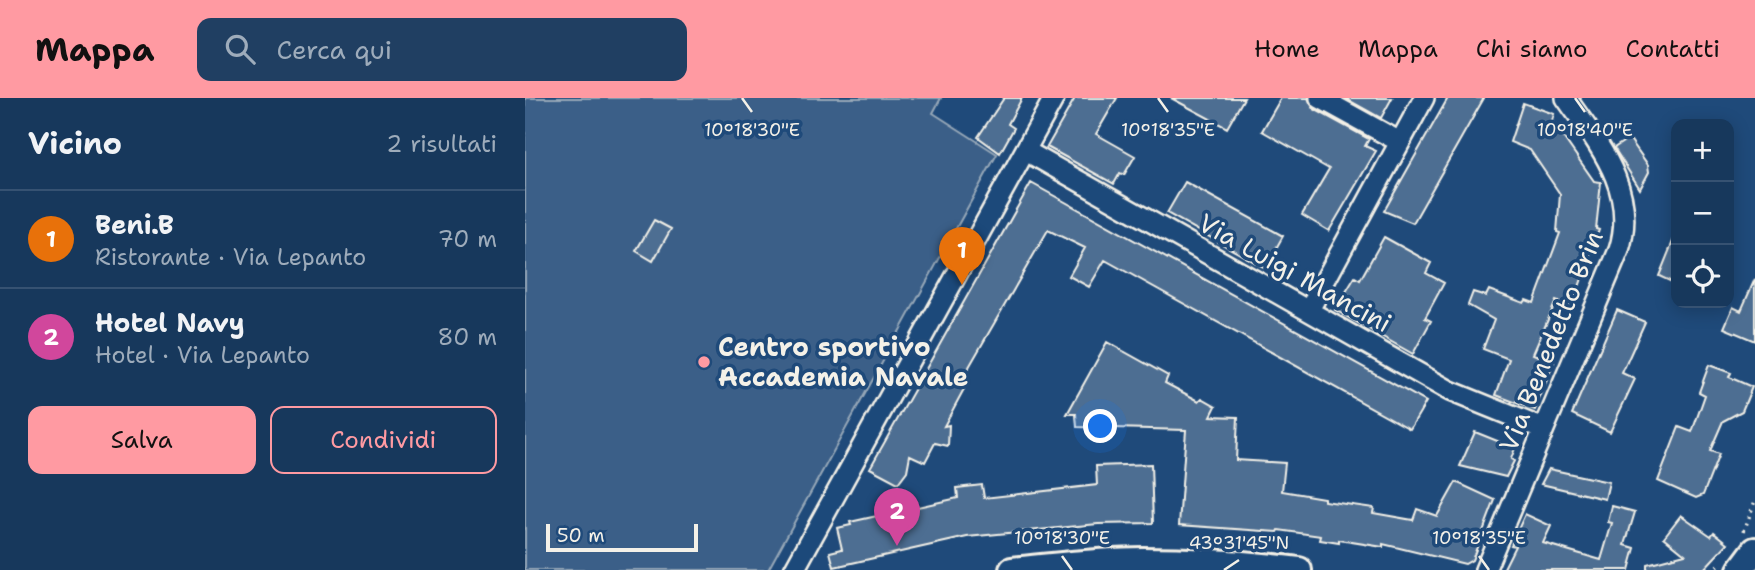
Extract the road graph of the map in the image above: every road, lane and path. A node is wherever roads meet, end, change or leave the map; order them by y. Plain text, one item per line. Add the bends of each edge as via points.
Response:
1 (1054, 98) edge
2 (1320, 98) edge
3 (1424, 98) edge
4 (1566, 98) edge
5 (1400, 142) junction
6 (1026, 151) junction
7 (1309, 310) junction
8 (1544, 429) junction
9 (1755, 550) edge
10 (795, 570) edge
11 (1012, 570) edge
12 (1299, 570) edge
13 (1485, 570) edge
14 (1740, 570) edge

1 - 6 street
2 - 5 street
3 - 5 street
4 - 8 street, Via Benedetto Brin via 1615,173 1625,222 1619,250
5 - 7 street
6 - 7 street, Via Luigi Mancini
6 - 10 street
7 - 8 street, Via Luigi Mancini via 1450,391
8 - 13 street, Via Benedetto Brin
9 - 14 main road
11 - 12 main road via 1141,560

